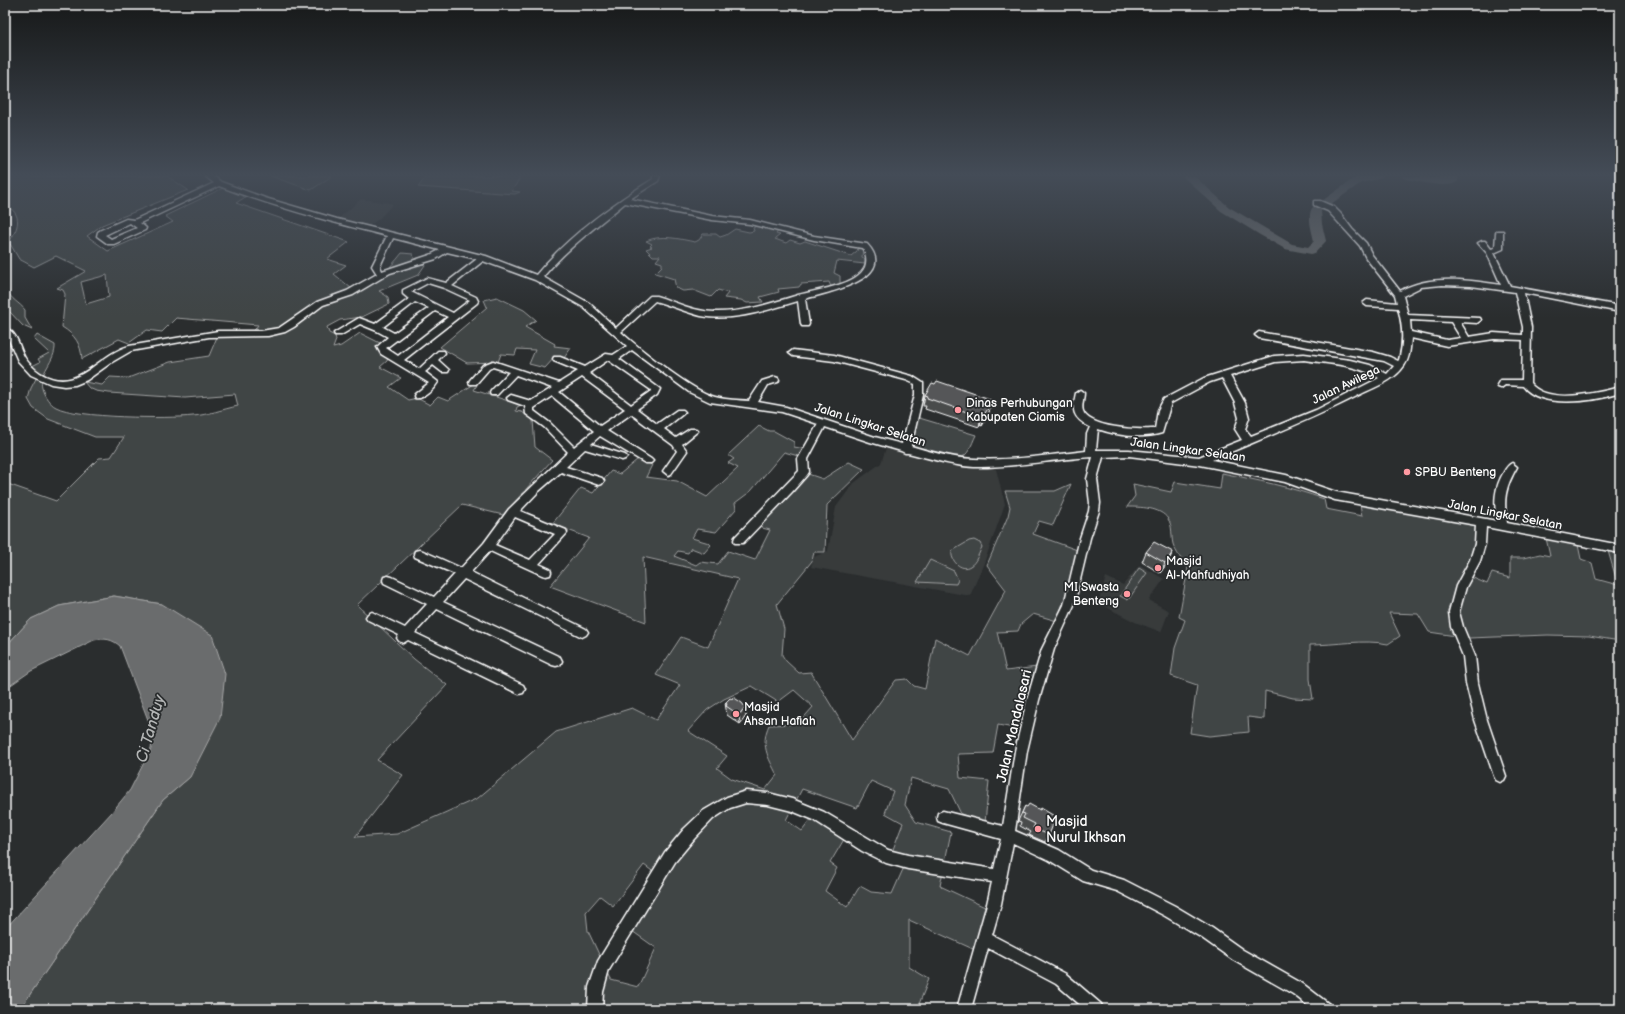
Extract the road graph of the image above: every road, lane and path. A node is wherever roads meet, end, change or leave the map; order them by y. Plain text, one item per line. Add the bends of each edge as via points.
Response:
1 (124, 223) edge
2 (137, 223) edge
3 (343, 223) edge
4 (596, 223) edge
5 (755, 223) edge
6 (1343, 223) edge
7 (1500, 233) dead end
8 (391, 235) junction
9 (1482, 243) dead end
10 (446, 249) junction
11 (1490, 252) junction
12 (483, 258) junction
13 (381, 275) junction
14 (538, 278) junction
15 (447, 286) junction
16 (1507, 289) junction
17 (1519, 291) junction
18 (1399, 295) junction
19 (802, 297) junction
20 (415, 298) junction
21 (1367, 303) dead end
22 (1401, 306) junction
23 (434, 308) junction
24 (1620, 309) edge
25 (454, 317) junction
26 (1405, 317) junction
27 (1454, 319) junction
28 (1477, 320) dead end
29 (805, 324) dead end
30 (377, 328) junction
31 (5, 331) edge
32 (616, 332) junction
33 (338, 333) dead end
34 (1407, 334) junction
35 (1259, 335) dead end
36 (394, 337) junction
37 (1527, 338) junction
38 (1466, 340) junction
39 (633, 346) junction
40 (441, 353) dead end
41 (793, 353) dead end
42 (612, 358) junction
43 (558, 359) dead end
44 (398, 360) junction
45 (433, 360) junction
46 (1400, 366) junction
47 (446, 370) dead end
48 (516, 371) junction
49 (584, 372) junction
50 (419, 373) junction
51 (1225, 375) junction
52 (1388, 378) junction
53 (774, 380) dead end
54 (473, 382) dead end
55 (1526, 383) junction
56 (1501, 385) dead end
57 (556, 389) junction
58 (1620, 390) edge
59 (494, 393) dead end
60 (1080, 393) dead end
61 (418, 396) dead end
62 (511, 398) dead end
63 (752, 404) junction
64 (532, 405) junction
65 (632, 408) junction
66 (680, 412) dead end
67 (823, 423) junction
68 (1095, 424) junction
69 (657, 429) junction
70 (600, 431) junction
71 (693, 431) dead end
72 (1250, 441) junction
73 (676, 443) junction
74 (584, 445) junction
75 (905, 450) junction
76 (574, 452) junction
77 (1095, 454) junction
78 (622, 457) dead end
79 (648, 461) dead end
80 (1200, 462) junction
81 (1512, 467) dead end
82 (559, 468) junction
83 (668, 471) dead end
84 (599, 481) dead end
85 (513, 512) junction
86 (1481, 522) junction
87 (1503, 526) junction
88 (739, 540) dead end
89 (488, 546) junction
90 (1620, 550) edge
91 (419, 554) dead end
92 (532, 565) junction
93 (546, 572) dead end
94 (463, 573) junction
95 (388, 580) dead end
96 (435, 604) junction
97 (372, 617) dead end
98 (582, 632) dead end
99 (405, 635) junction
100 (556, 661) dead end
101 (519, 689) dead end
102 (1500, 776) dead end
103 (943, 817) dead end
104 (1008, 834) junction
105 (999, 877) junction
106 (985, 939) junction
107 (595, 1009) edge
108 (964, 1009) edge
109 (1096, 1009) edge
110 (1324, 1009) edge

1 - 2 street via 104,232 101,236 111,242 142,228
3 - 8 street, Jalan Lingkar Selatan
4 - 14 street via 555,257
5 - 19 street via 807,237 852,243 866,248 870,262 865,274 835,288
6 - 18 street via 1363,245 1368,256
7 - 11 street via 1499,249
8 - 10 street, Jalan Lingkar Selatan
8 - 13 street via 376,266
9 - 11 street
10 - 12 street, Jalan Lingkar Selatan
10 - 13 street via 433,258
11 - 16 street
12 - 14 street, Jalan Lingkar Selatan
12 - 15 street
13 - 31 street via 351,292 316,305 281,330 227,333 131,348 115,356 84,379 70,383 43,379 30,371 22,362 14,339
14 - 32 street, Jalan Lingkar Selatan via 586,305
15 - 20 street via 427,280 406,292
15 - 25 street via 474,300
16 - 17 street
16 - 18 street via 1438,283 1425,284
17 - 24 street
17 - 37 street
18 - 22 street
19 - 29 street
19 - 32 street via 767,308 718,315 653,298
20 - 23 street
20 - 30 street
21 - 22 street
22 - 26 street
23 - 25 street
23 - 36 street
25 - 44 street
26 - 27 street
26 - 34 street
27 - 28 street
27 - 38 street
30 - 33 street via 359,321
30 - 36 street
32 - 39 street, Jalan Lingkar Selatan
34 - 38 street via 1447,343
34 - 46 street
35 - 46 street via 1373,355
36 - 44 street via 381,348
37 - 38 street via 1494,336
37 - 55 street
39 - 42 street
39 - 63 street, Jalan Lingkar Selatan via 692,390 708,398
40 - 45 street
41 - 75 street via 837,359 919,383 919,395
42 - 49 street via 609,356
42 - 65 street via 656,389 654,394
43 - 49 street
44 - 50 street
45 - 47 street
45 - 50 street
46 - 52 street, Jalan Awilega
48 - 54 street via 490,364
48 - 57 street
48 - 59 street
49 - 57 street
49 - 65 street
50 - 61 street via 434,383
51 - 52 street via 1274,359 1304,357 1360,365
51 - 68 street via 1207,380 1167,402 1163,410 1160,431 1120,432
51 - 72 street via 1240,403 1244,418 1240,429
52 - 72 street, Jalan Awilega via 1319,412
53 - 63 street via 765,383
55 - 56 street via 1503,382
55 - 58 street via 1527,387 1535,392 1560,398 1600,396
57 - 64 street
57 - 70 street
60 - 68 street via 1077,408 1079,414
62 - 64 street
63 - 67 street, Jalan Lingkar Selatan via 783,410
64 - 76 street via 529,412 547,425
65 - 69 street
65 - 70 street
66 - 69 street
67 - 75 street, Jalan Lingkar Selatan
67 - 88 street via 803,459 804,472 790,491
68 - 77 street, Jalan Mandalasari via 1092,434
69 - 73 street
70 - 74 street
70 - 79 street
71 - 73 street
72 - 80 street, Jalan Awilega
73 - 83 street via 682,451
74 - 76 street
74 - 78 street
75 - 77 street, Jalan Lingkar Selatan via 973,463
76 - 82 street
77 - 80 street, Jalan Lingkar Selatan via 1129,453
77 - 104 street, Jalan Mandalasari via 1092,480 1094,511 1068,605 1048,649 1033,700 1021,751
80 - 86 street, Jalan Lingkar Selatan via 1286,479 1335,496
81 - 87 street via 1502,482 1500,492 1499,505
82 - 84 street
82 - 85 street
85 - 89 street
85 - 92 street via 562,533
86 - 87 street, Jalan Lingkar Selatan
86 - 102 street via 1480,544 1475,561 1461,586 1454,612 1457,627 1469,656 1472,683 1481,720
87 - 90 street, Jalan Lingkar Selatan
89 - 92 street
89 - 94 street
91 - 94 street
92 - 93 street
94 - 96 street
94 - 98 street
95 - 96 street
96 - 99 street
96 - 100 street
97 - 99 street
99 - 101 street
103 - 104 street
104 - 105 street, Jalan Mandalasari
104 - 110 street via 1054,855 1088,876 1119,885 1170,911 1298,990
105 - 106 street, Jalan Mandalasari
105 - 107 street via 886,856 819,816 792,805 746,797 727,803 708,815 670,858 603,966 596,982
106 - 108 street, Jalan Mandalasari
106 - 109 street via 1062,979

